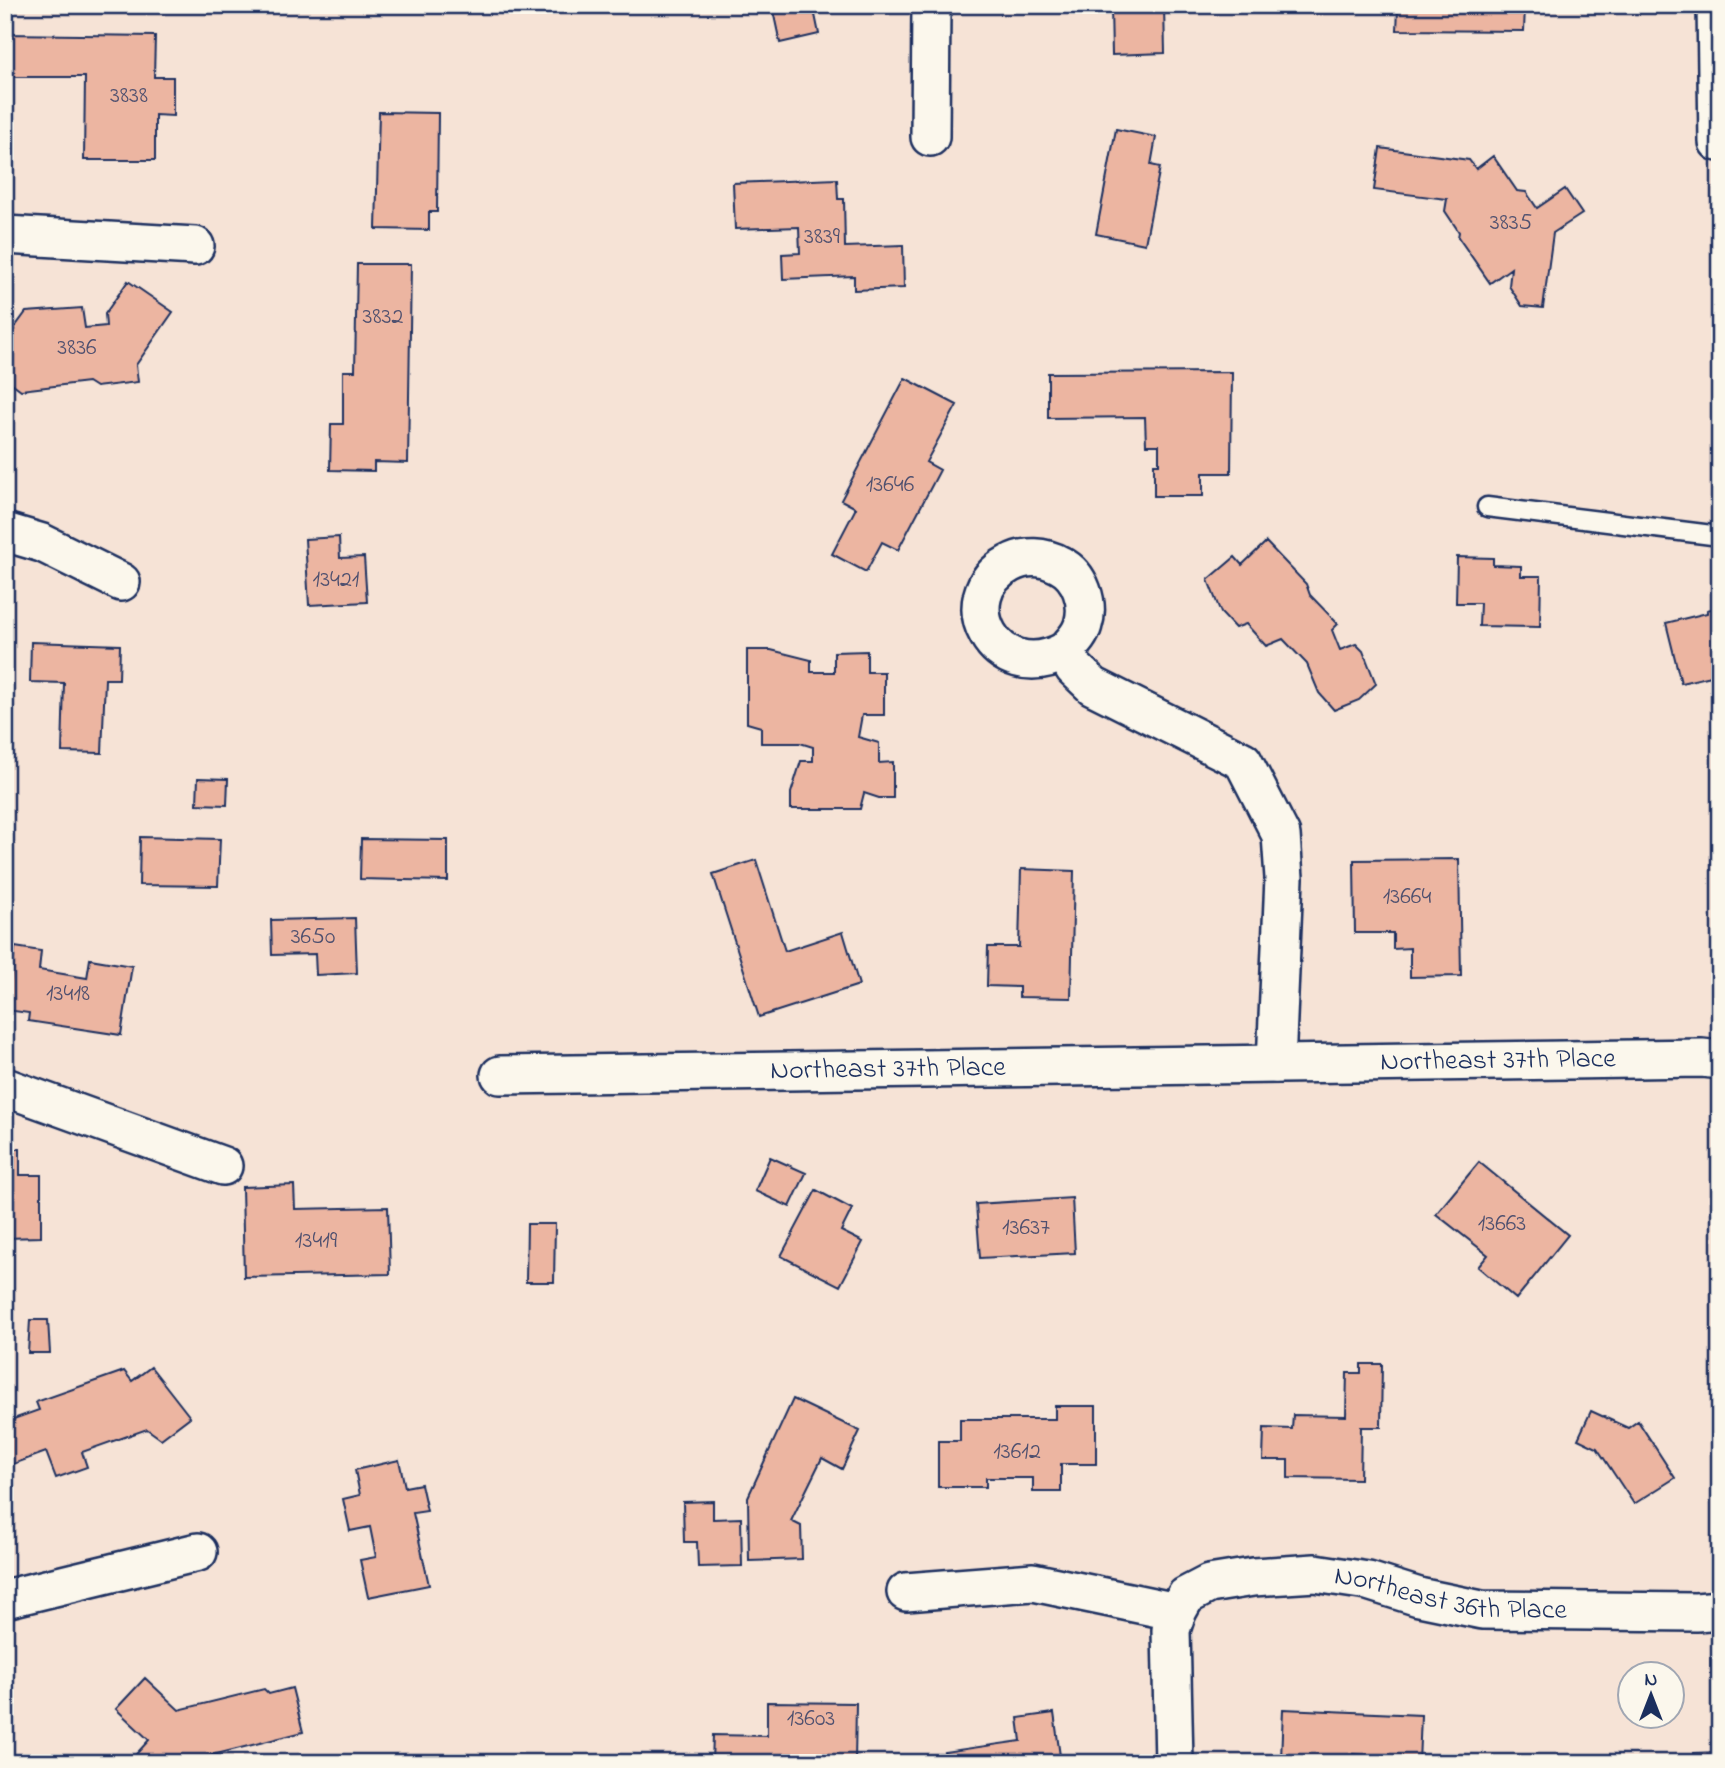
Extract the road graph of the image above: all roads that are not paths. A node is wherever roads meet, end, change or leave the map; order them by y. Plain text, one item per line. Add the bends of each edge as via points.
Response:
1 (931, 5) edge
2 (1716, 5) edge
3 (930, 137) dead end
4 (1718, 142) dead end
5 (5, 236) edge
6 (195, 246) dead end
7 (1487, 507) dead end
8 (5, 532) edge
9 (1720, 536) edge
10 (121, 582) dead end
11 (1065, 651) dead end
12 (1720, 1060) edge
13 (1276, 1064) junction
14 (500, 1075) dead end
15 (5, 1087) edge
16 (223, 1166) dead end
17 (198, 1552) dead end
18 (906, 1592) dead end
19 (5, 1599) edge
20 (1181, 1604) junction
21 (1720, 1610) edge
22 (1174, 1763) edge

1 - 3 street
2 - 4 street
5 - 6 street
7 - 9 lane
8 - 10 street via 42,543
11 - 13 street via 1074,668 1093,686 1242,761 1281,835 1284,878
12 - 13 street, Northeast 37th Place
13 - 14 street, Northeast 37th Place
15 - 16 street
17 - 19 street
18 - 20 street via 1033,1582
20 - 21 street, Northeast 36th Place via 1209,1584 1315,1573 1368,1581 1482,1610
20 - 22 street via 1171,1630

